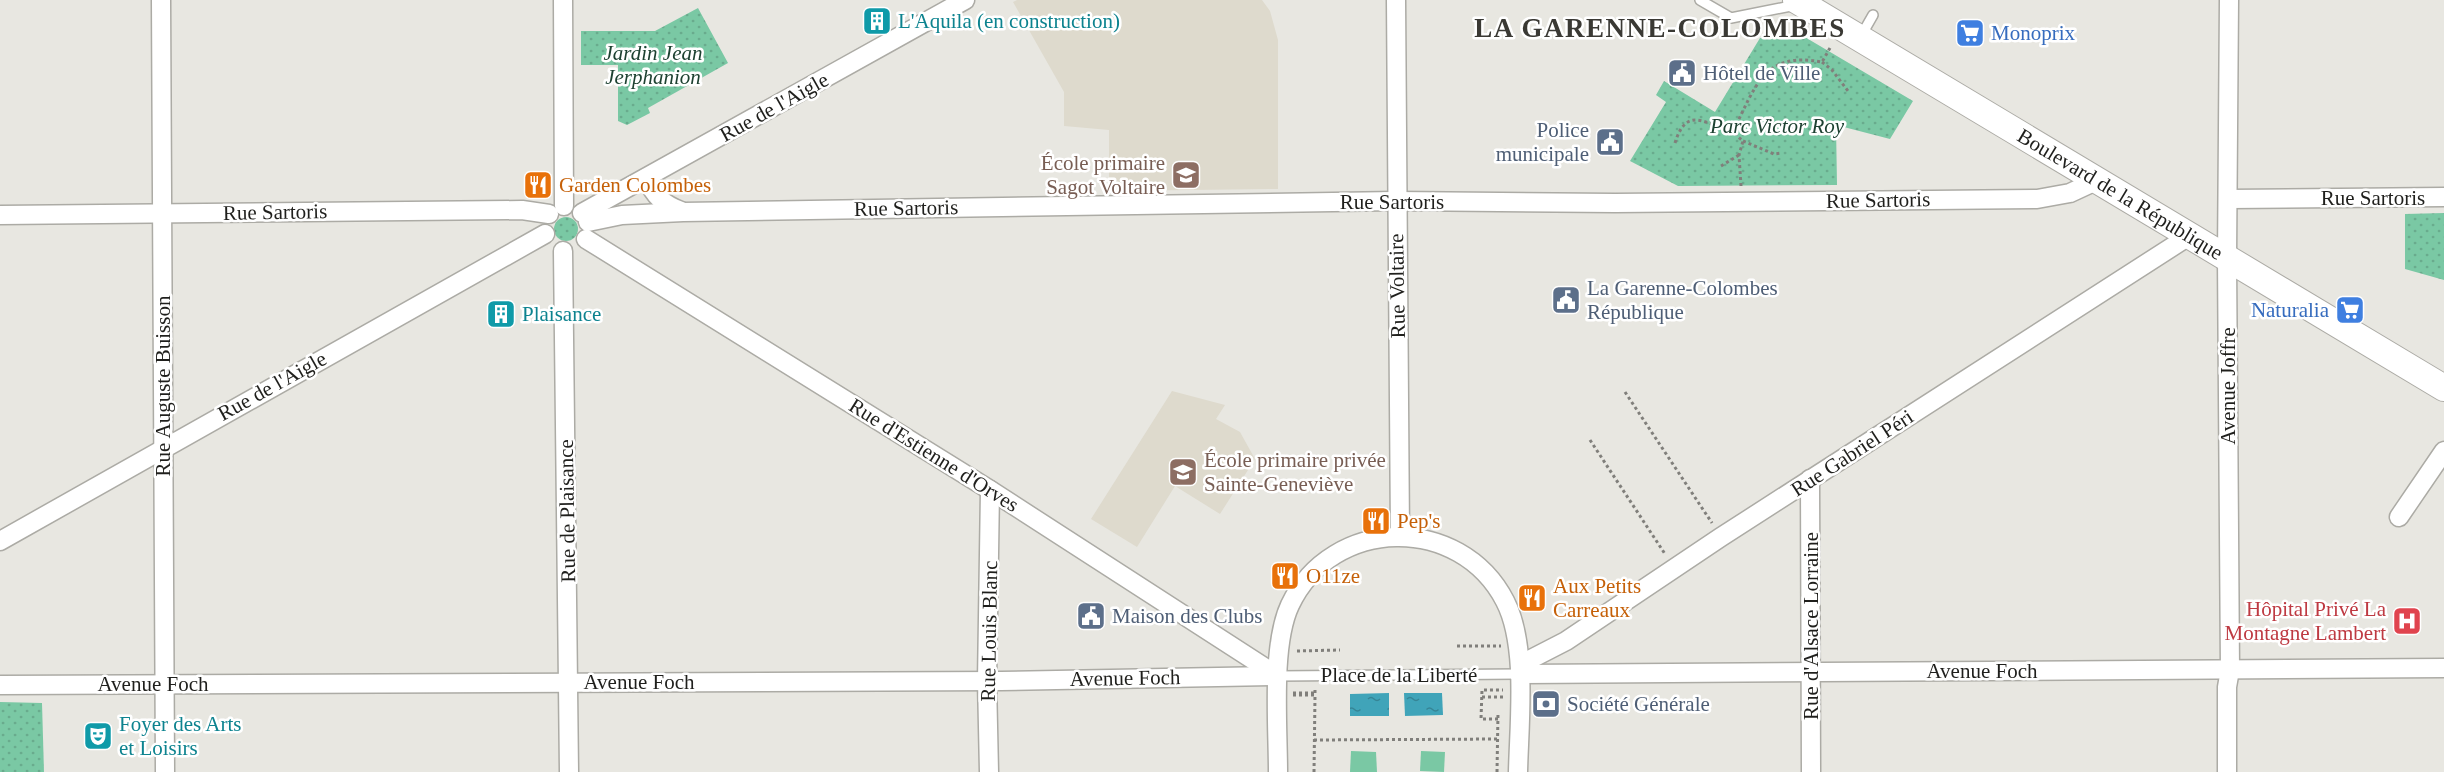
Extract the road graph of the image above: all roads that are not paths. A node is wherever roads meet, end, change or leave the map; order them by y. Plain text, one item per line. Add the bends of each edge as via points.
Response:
1 (161, 0) edge
2 (563, 0) edge
3 (965, 0) edge
4 (1396, 0) edge
5 (1700, 0) edge
6 (2229, 0) edge
7 (1799, 2) edge
8 (1873, 15) dead end
9 (1860, 38) junction
10 (646, 178) junction
11 (2098, 180) junction
12 (2444, 197) edge
13 (2229, 199) junction
14 (1396, 201) junction
15 (557, 210) junction
16 (683, 212) junction
17 (162, 213) junction
18 (0, 215) edge
19 (585, 225) junction
20 (544, 234) junction
21 (2189, 236) junction
22 (563, 251) junction
23 (2227, 259) junction
24 (2444, 388) edge
25 (163, 448) junction
26 (2444, 451) edge
27 (1810, 479) junction
28 (990, 490) junction
29 (2399, 518) dead end
30 (1400, 536) junction
31 (0, 541) edge
32 (1223, 640) junction
33 (1556, 647) junction
34 (2444, 668) edge
35 (2230, 670) junction
36 (1811, 672) junction
37 (1570, 674) junction
38 (1278, 676) junction
39 (1211, 677) junction
40 (987, 681) junction
41 (569, 682) junction
42 (1514, 682) junction
43 (164, 684) junction
44 (0, 685) edge
45 (165, 772) edge
46 (569, 772) edge
47 (989, 772) edge
48 (1278, 772) edge
49 (1518, 772) edge
50 (1811, 772) edge
51 (2228, 772) edge

1 - 17 street, Rue Auguste Buisson
2 - 15 street
3 - 10 street, Rue de l'Aigle
4 - 14 street, Rue Voltaire
5 - 7 lane via 1731,18
6 - 13 street, Avenue Joffre
7 - 9 main road, Boulevard de la République
8 - 9 lane
9 - 11 main road, Boulevard de la République
10 - 16 street, Rue Sartoris via 654,195
10 - 19 street, Rue de l'Aigle
11 - 14 street, Rue Sartoris via 2049,198
11 - 21 main road, Boulevard de la République
12 - 13 street, Rue Sartoris
13 - 23 street, Avenue Joffre
14 - 16 street, Rue Sartoris
14 - 30 street, Rue Voltaire
15 - 17 street, Rue Sartoris
15 - 19 street via 571,207
15 - 20 street via 546,220
16 - 19 street, Rue Sartoris via 622,215
17 - 18 street, Rue Sartoris
17 - 25 street, Rue Auguste Buisson
19 - 22 street via 577,249
19 - 28 street, Rue d'Estienne d'Orves
20 - 22 street via 551,245
20 - 25 street, Rue de l'Aigle
21 - 23 main road, Boulevard de la République
21 - 27 street, Rue Gabriel Péri
22 - 41 street, Rue de Plaisance
23 - 24 main road, Boulevard de la République
23 - 35 street, Avenue Joffre
25 - 31 street, Rue de l'Aigle
25 - 43 street, Rue Auguste Buisson
26 - 29 street
27 - 33 street, Rue Gabriel Péri
27 - 36 street, Rue d'Alsace Lorraine
28 - 32 street, Rue d'Estienne d'Orves
28 - 40 street, Rue Louis Blanc
30 - 38 street via 1351,545 1320,563 1303,582 1289,607 1278,647
30 - 42 street via 1455,550 1486,573 1505,602 1515,628
32 - 38 street, Rue d'Estienne d'Orves
32 - 39 street via 1227,655 1223,668
33 - 37 street via 1554,660
33 - 42 street, Rue Gabriel Péri via 1531,658
34 - 35 street, Avenue Foch
35 - 36 street, Avenue Foch
35 - 51 street, Avenue Joffre
36 - 37 street, Avenue Foch
36 - 50 street, Rue d'Alsace Lorraine
37 - 42 street, Avenue Foch
38 - 39 street, Avenue Foch
38 - 42 lane, Place de la Liberté
38 - 48 street
39 - 40 street, Avenue Foch
40 - 41 street, Avenue Foch
40 - 47 street, Rue Louis Blanc
41 - 43 street, Avenue Foch
41 - 46 street, Rue de Plaisance
42 - 49 street
43 - 44 street, Avenue Foch
43 - 45 street, Rue Auguste Buisson

